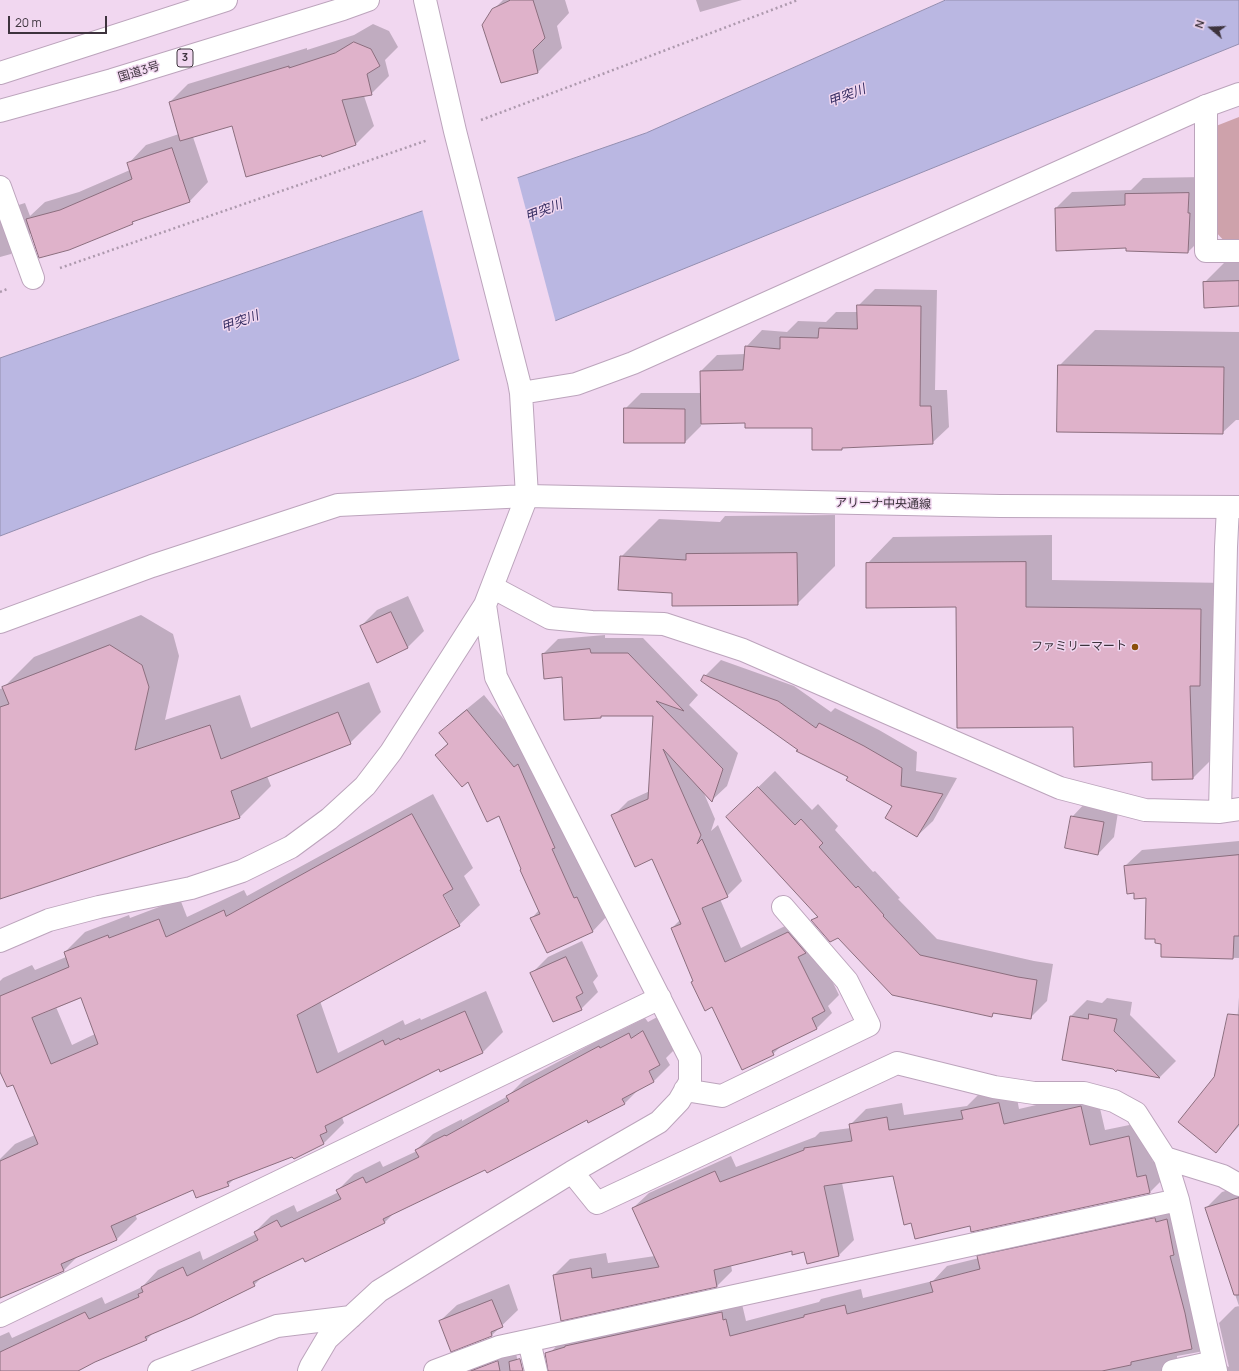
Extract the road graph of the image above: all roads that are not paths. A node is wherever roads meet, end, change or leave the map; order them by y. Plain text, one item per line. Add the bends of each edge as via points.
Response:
1 (226, 0) edge
2 (368, 0) edge
3 (425, 0) edge
4 (0, 73) edge
5 (1239, 94) edge
6 (1206, 106) junction
7 (0, 111) edge
8 (0, 187) edge
9 (1239, 251) edge
10 (33, 278) road end
11 (520, 387) junction
12 (527, 496) junction
13 (1234, 507) edge
14 (488, 596) junction
15 (0, 622) edge
16 (1232, 674) edge
17 (1230, 810) edge
18 (783, 907) dead end
19 (0, 941) edge
20 (660, 998) junction
21 (685, 1090) junction
22 (1165, 1158) junction
23 (572, 1172) junction
24 (1239, 1185) edge
25 (1178, 1200) junction
26 (0, 1316) edge
27 (351, 1317) junction
28 (529, 1341) junction
29 (1215, 1367) edge
30 (158, 1371) edge
31 (309, 1371) edge
32 (434, 1371) edge
33 (536, 1371) edge
34 (1173, 1371) edge

1 - 4 main road
2 - 7 main road, 国道3号 / 3 via 112,80
3 - 11 main road
5 - 6 main road
6 - 9 main road via 1206,251
6 - 11 main road via 633,364 576,384
8 - 10 main road
11 - 12 main road
12 - 13 main road, アリーナ中央通線 via 1000,506
12 - 14 main road
12 - 15 main road, アリーナ中央通線 via 338,505 152,566
13 - 16 main road via 1226,555
14 - 17 main road via 550,618 664,624 743,650 1060,788 1145,810
14 - 19 main road via 391,752 365,786 329,819 290,847 242,871 198,885 49,920
14 - 20 main road via 496,677
16 - 17 main road
18 - 21 main road via 847,981 869,1025 722,1096
20 - 21 main road via 690,1058 690,1082
20 - 26 main road
21 - 23 main road via 679,1101 659,1122
22 - 23 main road via 1136,1113 1114,1101 1084,1093 1034,1093 994,1087 897,1063 597,1203
22 - 24 main road via 1223,1176
22 - 25 main road
23 - 27 main road via 379,1291
25 - 28 main road
25 - 29 main road
27 - 30 main road via 277,1326
27 - 31 main road via 327,1339
28 - 32 main road via 498,1347
28 - 33 main road
29 - 34 main road

